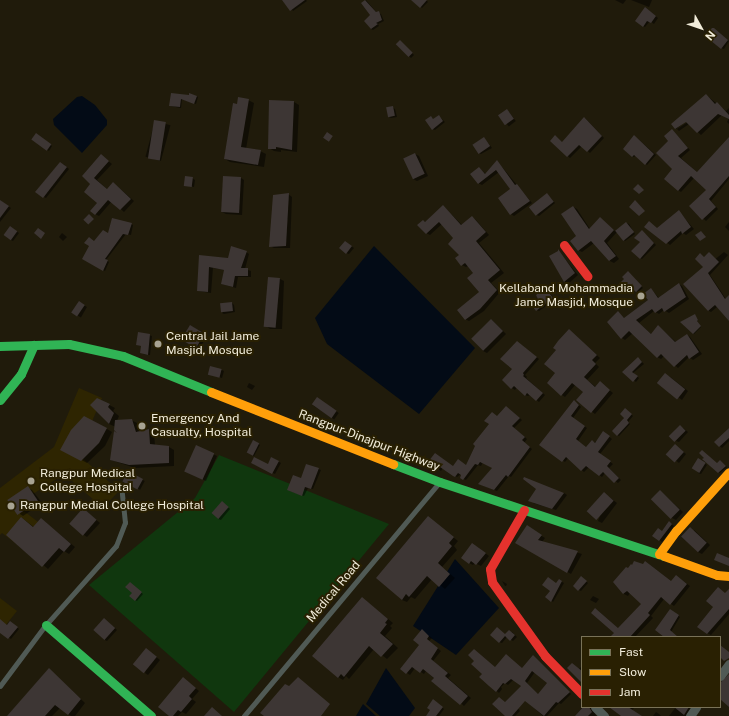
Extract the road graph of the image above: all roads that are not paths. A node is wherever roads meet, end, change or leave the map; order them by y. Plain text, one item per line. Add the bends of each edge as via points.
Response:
1 (564, 245) dead end
2 (587, 276) dead end
3 (34, 345) junction
4 (0, 346) edge
5 (0, 400) edge
6 (729, 472) edge
7 (440, 482) junction
8 (122, 494) dead end
9 (524, 510) junction
10 (659, 554) junction
11 (729, 576) edge
12 (46, 625) junction
13 (729, 664) edge
14 (721, 675) edge
15 (0, 686) edge
16 (581, 693) edge
17 (596, 708) edge
18 (151, 716) edge
19 (244, 716) edge
20 (604, 716) edge

1 - 2 main road
3 - 4 main road, Rangpur-Dinajpur Highway
3 - 5 main road via 21,374
3 - 7 main road, Rangpur-Dinajpur Highway via 70,344 123,356
6 - 10 main road via 676,531
7 - 9 main road, Rangpur-Dinajpur Highway
7 - 19 lane, Medical Road
8 - 12 lane via 125,523 116,546
9 - 10 main road, Rangpur-Dinajpur Highway
9 - 16 main road via 490,569 492,582 545,656
10 - 11 main road, Rangpur-Dinajpur Highway via 717,575
12 - 15 lane
12 - 18 main road
13 - 14 street
17 - 20 street

